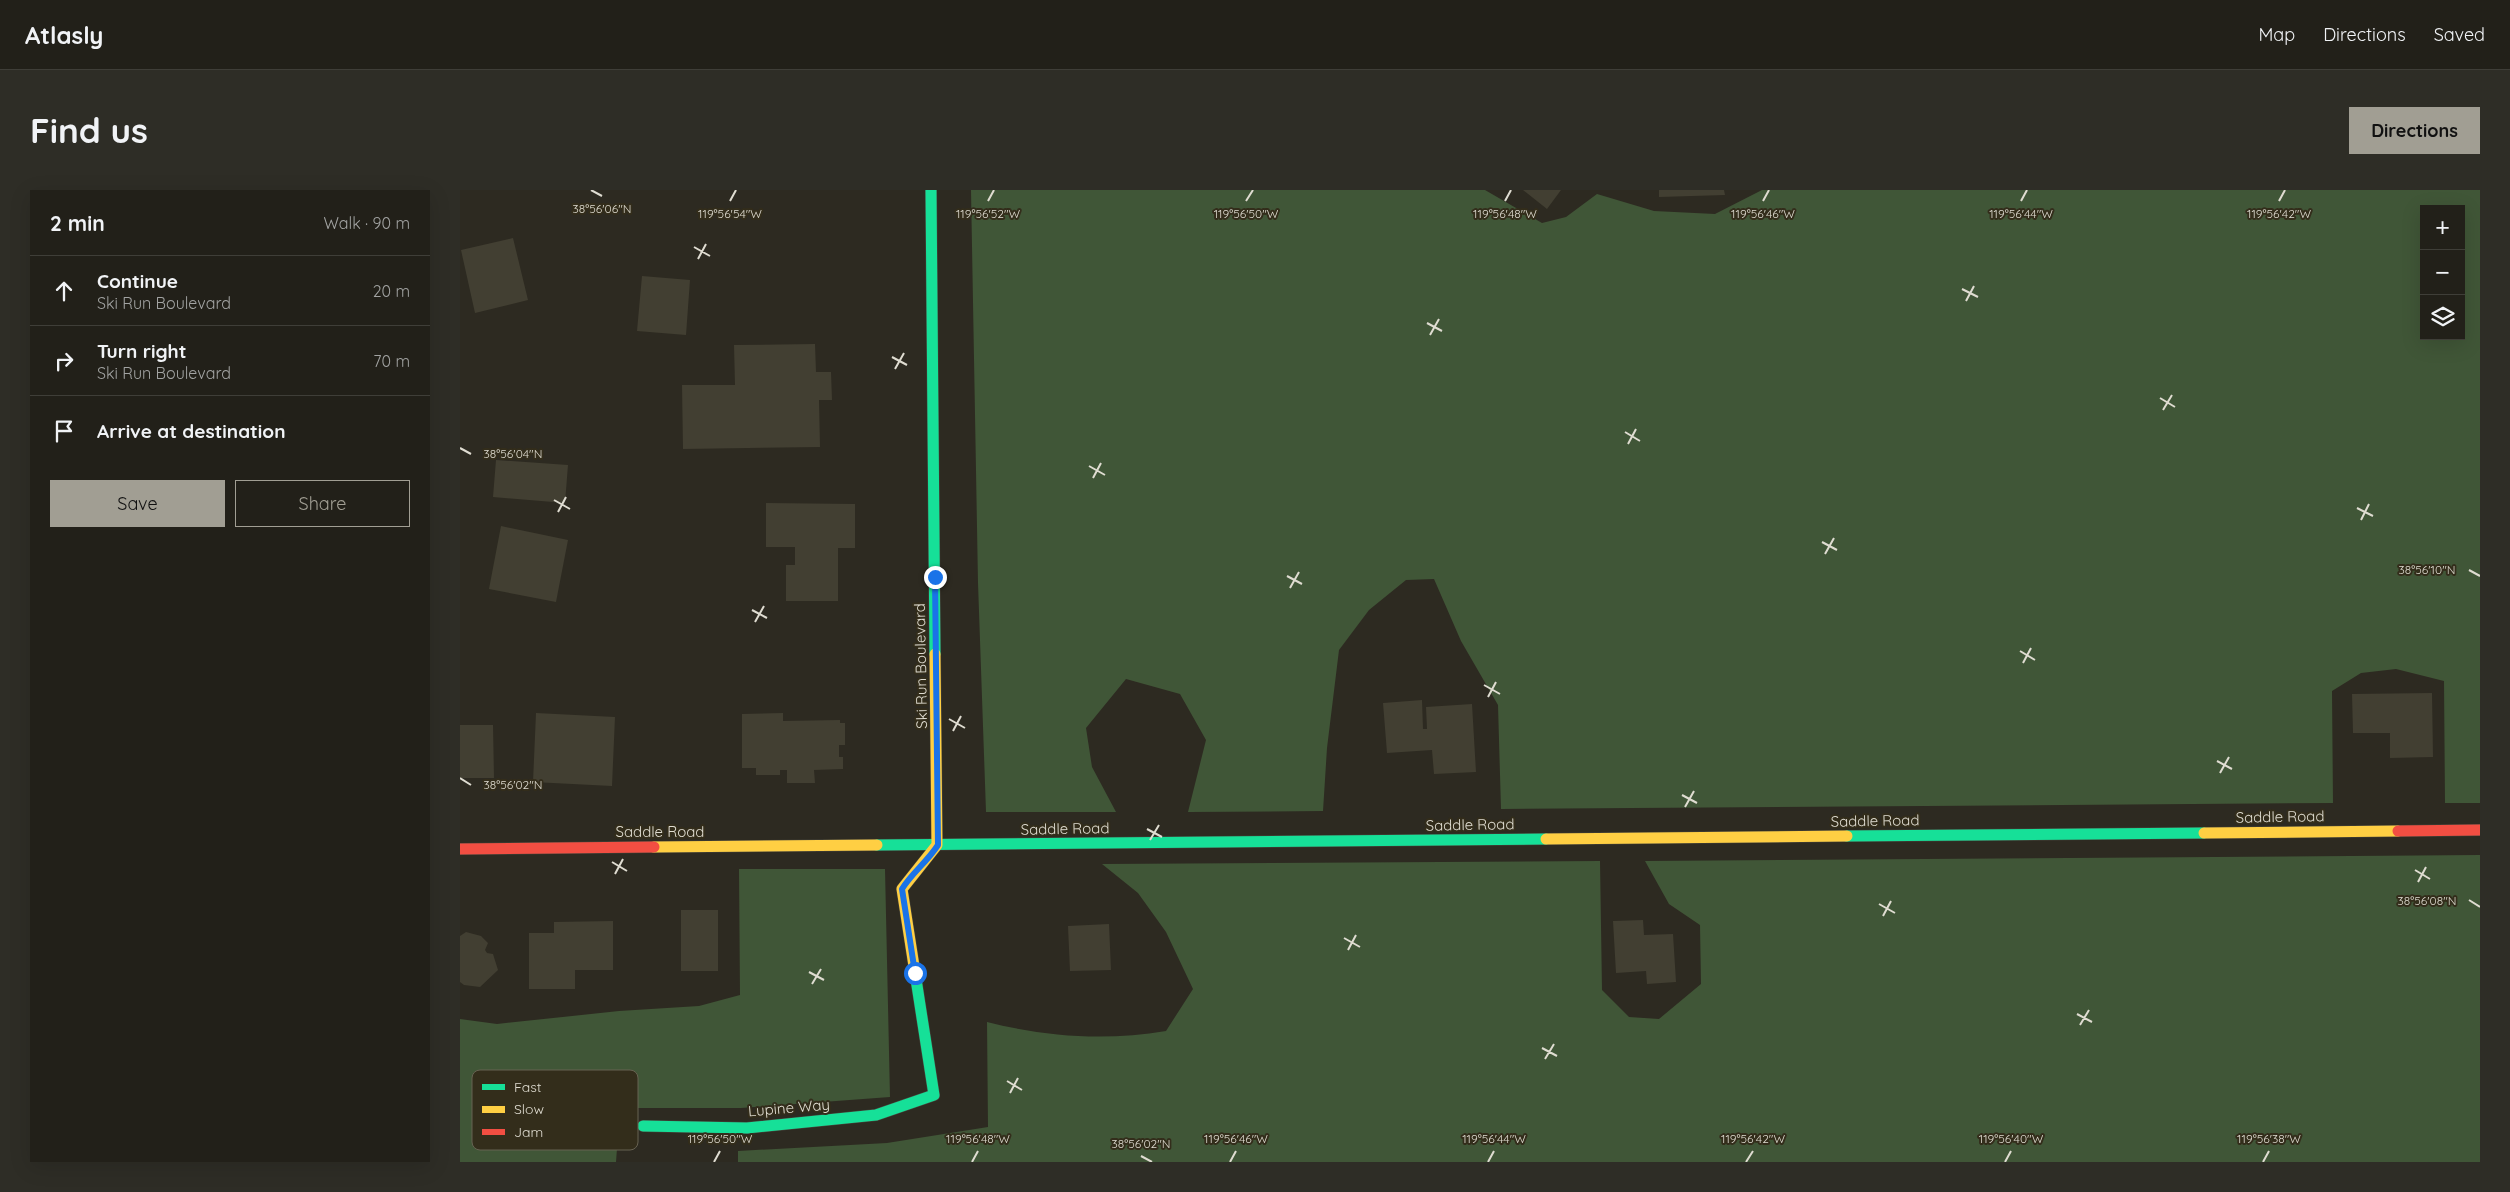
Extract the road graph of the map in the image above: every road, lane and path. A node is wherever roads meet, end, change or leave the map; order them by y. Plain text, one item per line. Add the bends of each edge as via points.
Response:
1 (930, 190) edge
2 (2480, 830) edge
3 (938, 845) junction
4 (460, 849) edge
5 (643, 1126) dead end

1 - 3 street, Ski Run Boulevard
2 - 3 street, Saddle Road
3 - 4 street, Saddle Road
3 - 5 street, Lupine Way via 902,889 934,1095 876,1115 747,1128

